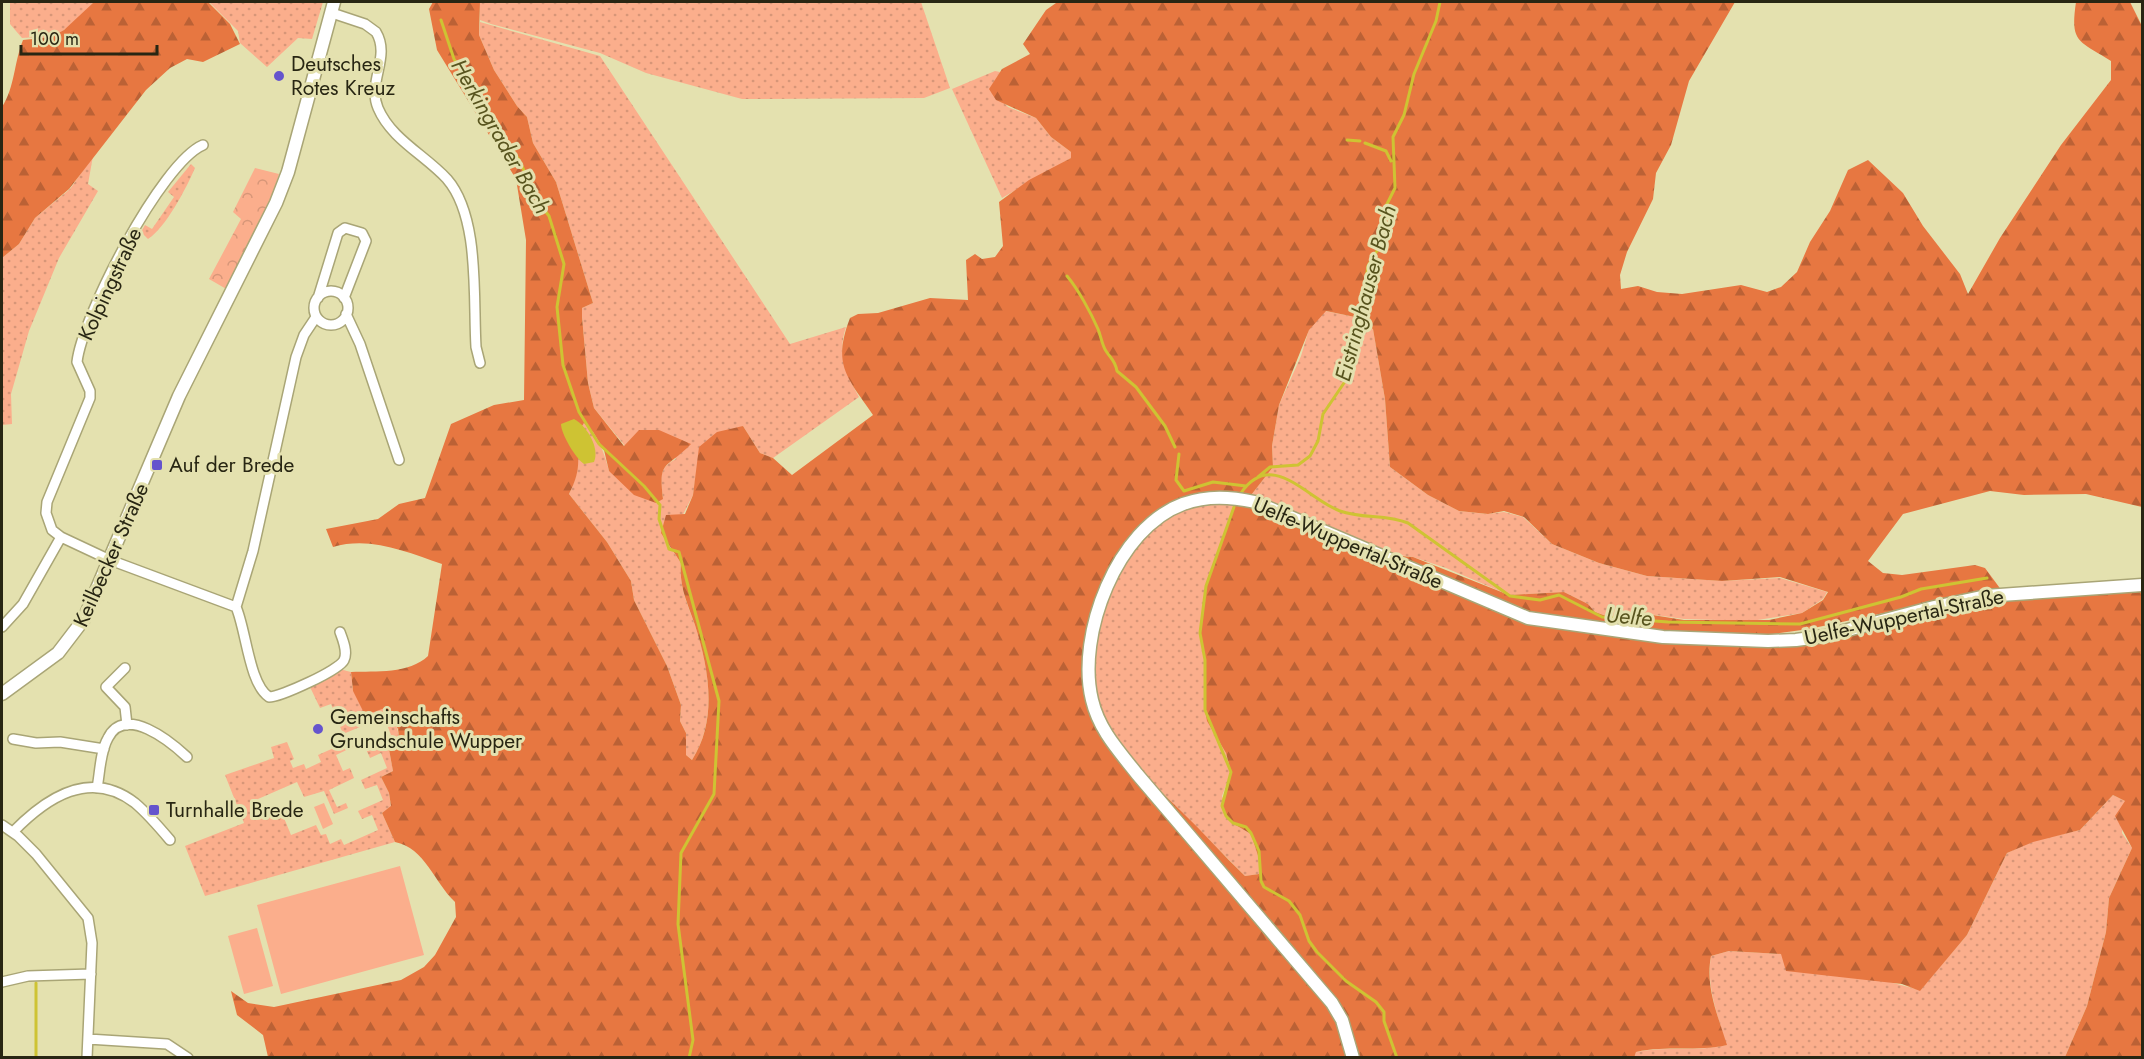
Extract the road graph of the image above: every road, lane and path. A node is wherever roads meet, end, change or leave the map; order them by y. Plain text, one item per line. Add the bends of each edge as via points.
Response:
1 (333, 8) edge
2 (203, 145) dead end
3 (318, 298) junction
4 (344, 298) junction
5 (346, 314) junction
6 (316, 317) junction
7 (480, 363) dead end
8 (399, 460) dead end
9 (61, 537) junction
10 (110, 560) junction
11 (2142, 585) edge
12 (236, 607) junction
13 (2, 627) edge
14 (340, 632) dead end
15 (125, 668) dead end
16 (2, 694) edge
17 (127, 725) junction
18 (13, 739) dead end
19 (104, 749) junction
20 (187, 757) dead end
21 (97, 788) junction
22 (2, 825) edge
23 (13, 832) junction
24 (170, 840) dead end
25 (91, 974) junction
26 (2, 982) edge
27 (88, 1039) junction
28 (87, 1058) edge
29 (188, 1058) edge
30 (1353, 1058) edge

1 - 7 street via 376,32 382,52 375,83 378,108 393,131 448,180 465,211
1 - 10 main road, Keilbecker Straße via 288,172 267,227 179,396
2 - 9 street, Kolpingstraße via 183,161 133,232 83,339 77,362 90,398 46,507 50,525
3 - 4 street via 332,292
3 - 4 street via 338,233 345,228 362,233 366,241
3 - 6 street
4 - 5 street
5 - 6 street via 332,325
5 - 8 street
6 - 12 street via 296,357 253,550
9 - 10 street
9 - 13 street via 23,604
10 - 12 street
10 - 16 main road, Keilbecker Straße via 84,619 69,641 53,658
11 - 30 main road, Uelfe-Wuppertal-Straße via 1986,596 1806,639 1663,638 1528,618 1255,502 1214,497 1171,509 1133,544 1100,604 1088,658 1094,708 1108,737 1131,766 1332,1003 1342,1020
12 - 14 street via 256,679 269,697 340,665 345,655
15 - 17 street via 106,687 125,707
17 - 19 street via 110,734
17 - 20 street via 160,735
18 - 19 street
19 - 21 street
21 - 23 street via 53,797
21 - 24 street via 135,804
22 - 23 street
23 - 25 street via 86,913 92,933
25 - 26 street via 28,976
25 - 27 street
27 - 28 street
27 - 29 street via 167,1044

